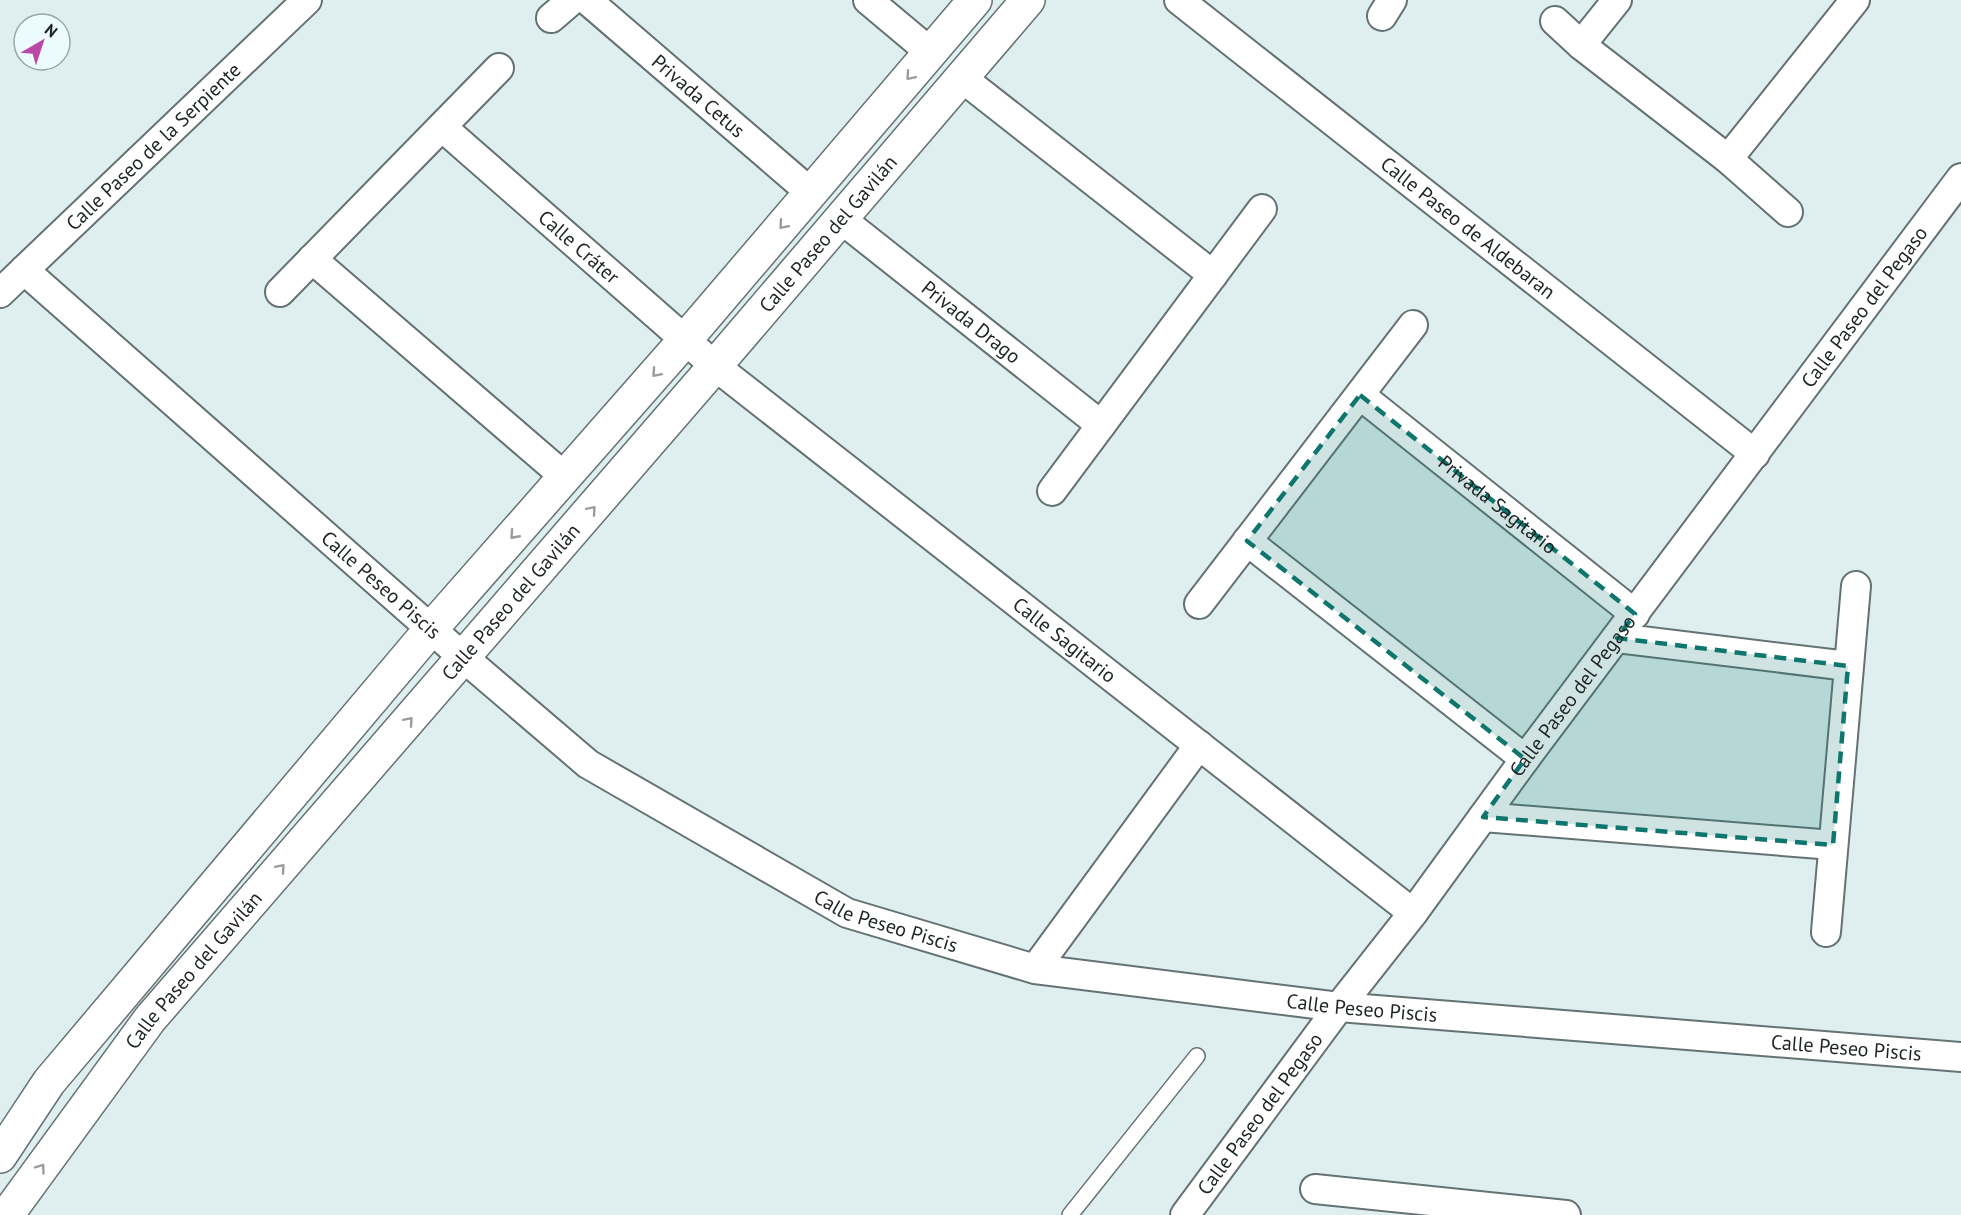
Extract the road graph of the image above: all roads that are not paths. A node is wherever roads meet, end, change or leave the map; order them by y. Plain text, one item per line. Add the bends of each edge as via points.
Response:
1 (307, 0) edge
2 (572, 0) edge
3 (587, 0) edge
4 (868, 0) edge
5 (975, 0) edge
6 (1028, 0) edge
7 (1179, 0) edge
8 (1617, 0) edge
9 (1855, 0) edge
10 (551, 18) dead end
11 (1555, 21) dead end
12 (1581, 45) junction
13 (930, 52) junction
14 (499, 68) dead end
15 (962, 78) junction
16 (442, 127) junction
17 (1728, 159) junction
18 (1961, 178) edge
19 (810, 192) junction
20 (1262, 209) dead end
21 (1788, 212) dead end
22 (842, 219) junction
23 (312, 259) junction
24 (24, 270) junction
25 (1213, 275) junction
26 (280, 292) dead end
27 (0, 293) edge
28 (1413, 325) dead end
29 (685, 340) junction
30 (716, 366) junction
31 (1360, 394) junction
32 (1101, 425) junction
33 (1755, 454) junction
34 (565, 477) junction
35 (1052, 491) dead end
36 (1247, 541) junction
37 (1856, 586) dead end
38 (1199, 604) dead end
39 (1635, 614) junction
40 (431, 629) junction
41 (1617, 639) junction
42 (464, 658) junction
43 (1848, 666) junction
44 (1199, 745) junction
45 (1526, 759) junction
46 (1483, 817) junction
47 (1833, 845) junction
48 (1413, 913) junction
49 (1826, 932) dead end
50 (1035, 969) junction
51 (1339, 1007) junction
52 (1197, 1056) dead end
53 (1961, 1057) edge
54 (0, 1156) edge
55 (1315, 1189) dead end
56 (1399, 1206) edge
57 (7, 1215) edge
58 (1070, 1215) edge
59 (1185, 1215) edge
60 (1566, 1215) edge

1 - 24 street, Calle Paseo de la Serpiente
2 - 10 street
3 - 19 street, Privada Cetus
4 - 13 street
5 - 13 street, Calle Paseo del Gavilán
6 - 15 street, Calle Paseo del Gavilán
7 - 33 street, Calle Paseo de Aldebaran
8 - 12 street
9 - 17 street
11 - 12 street
12 - 17 street
13 -> 19 street, Calle Paseo del Gavilán
14 - 16 street
15 - 22 street, Calle Paseo del Gavilán
15 - 25 street
16 - 23 street
16 - 29 street, Calle Cráter
17 - 21 street
18 - 33 street, Calle Paseo del Pegaso
19 -> 29 street, Calle Paseo del Gavilán
20 - 25 street
22 - 30 street, Calle Paseo del Gavilán
22 - 32 street, Privada Drago
23 - 26 street
23 - 34 street
24 - 27 street, Calle Paseo de la Serpiente
24 - 40 street, Calle Peseo Piscis
25 - 32 street
28 - 31 street
29 - 30 street, Calle Cráter
29 -> 34 street, Calle Paseo del Gavilán
42 -> 30 street, Calle Paseo del Gavilán
30 - 44 street, Calle Sagitario
31 - 36 street
31 - 39 street, Privada Sagitario
32 - 35 street
33 - 39 street, Calle Paseo del Pegaso
34 -> 40 street, Calle Paseo del Gavilán
36 - 38 street
36 - 45 street
37 - 43 street
39 - 41 street, Calle Paseo del Pegaso
40 - 42 street, Calle Peseo Piscis
40 - 54 street, Calle Paseo del Gavilán via 49,1082
41 - 43 street
41 - 45 street, Calle Paseo del Pegaso
42 - 50 street, Calle Peseo Piscis via 588,764 847,913
57 -> 42 street, Calle Paseo del Gavilán via 150,1019
43 - 47 street
44 - 48 street, Calle Sagitario
44 - 50 street
45 - 46 street, Calle Paseo del Pegaso
46 - 47 street
46 - 48 street, Calle Paseo del Pegaso
47 - 49 street
48 - 51 street, Calle Paseo del Pegaso
50 - 51 street, Calle Peseo Piscis
51 - 53 street, Calle Peseo Piscis
51 - 59 street, Calle Paseo del Pegaso
52 - 58 lane
55 - 56 street
56 - 60 street

